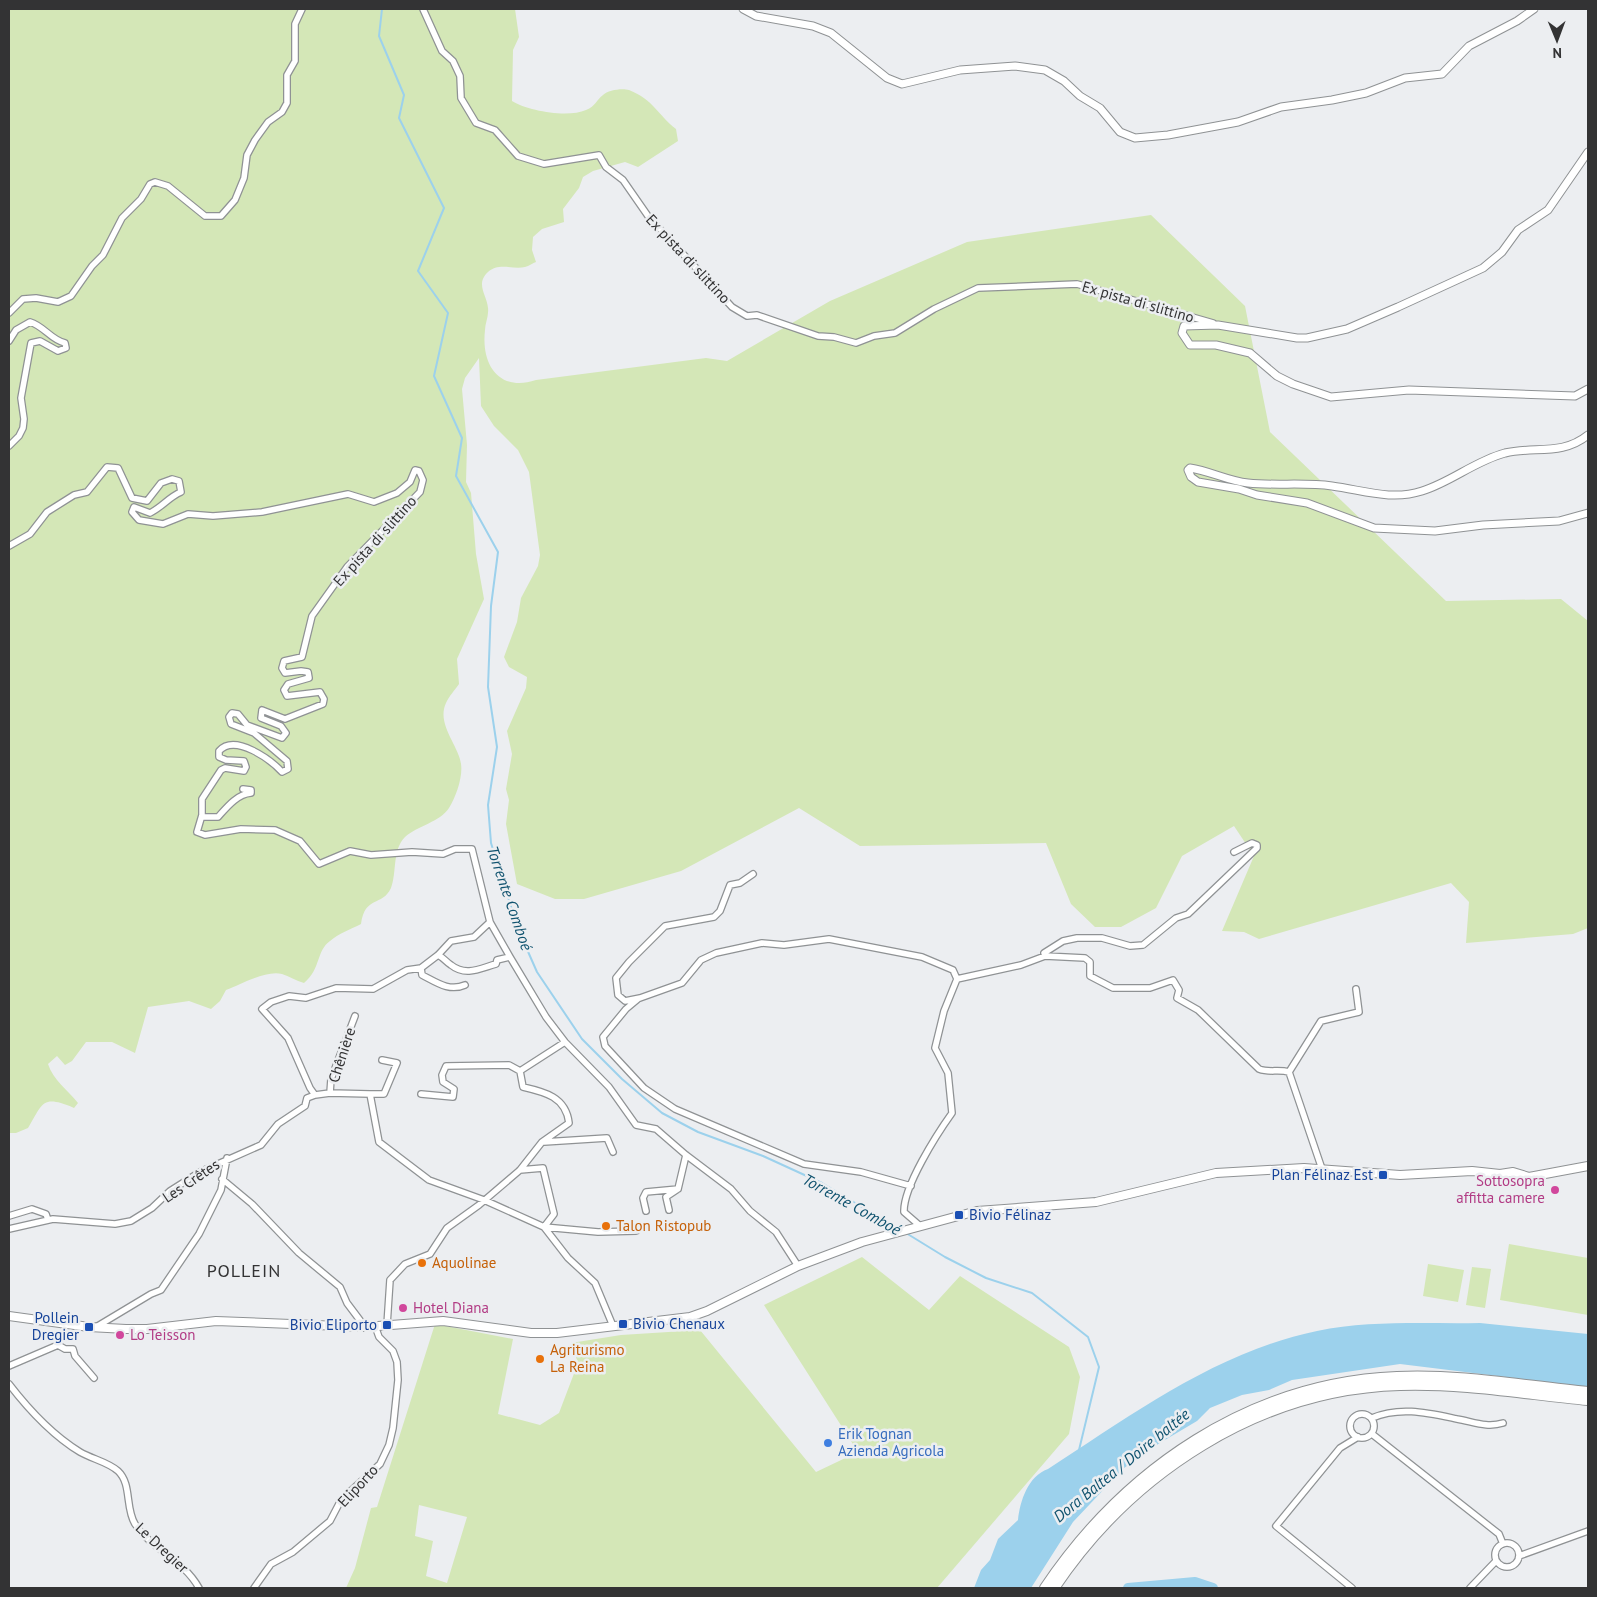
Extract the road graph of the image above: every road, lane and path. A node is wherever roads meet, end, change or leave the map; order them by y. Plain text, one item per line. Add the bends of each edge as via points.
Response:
1 (302, 9) edge
2 (423, 9) edge
3 (743, 9) edge
4 (1534, 9) edge
5 (1588, 152) edge
6 (9, 313) edge
7 (1255, 331) junction
8 (9, 342) edge
9 (1588, 389) edge
10 (1588, 435) edge
11 (9, 446) edge
12 (1588, 513) edge
13 (9, 546) edge
14 (243, 789) dead end
15 (202, 817) junction
16 (1234, 852) dead end
17 (753, 874) dead end
18 (490, 922) junction
19 (438, 956) junction
20 (1045, 956) junction
21 (510, 957) junction
22 (421, 968) junction
23 (957, 978) junction
24 (465, 985) dead end
25 (1356, 989) dead end
26 (640, 998) junction
27 (355, 1016) dead end
28 (565, 1042) junction
29 (382, 1060) dead end
30 (520, 1071) junction
31 (1289, 1072) junction
32 (330, 1093) junction
33 (370, 1094) junction
34 (421, 1094) dead end
35 (315, 1095) junction
36 (542, 1142) junction
37 (613, 1152) dead end
38 (686, 1155) junction
39 (227, 1158) junction
40 (1588, 1166) edge
41 (1322, 1169) junction
42 (520, 1170) junction
43 (222, 1179) junction
44 (911, 1186) junction
45 (678, 1189) junction
46 (484, 1200) junction
47 (646, 1210) dead end
48 (670, 1210) dead end
49 (9, 1216) edge
50 (48, 1220) junction
51 (916, 1226) junction
52 (544, 1227) junction
53 (9, 1229) edge
54 (636, 1231) dead end
55 (798, 1266) junction
56 (9, 1316) edge
57 (387, 1325) junction
58 (375, 1326) junction
59 (613, 1326) junction
60 (365, 1327) junction
61 (95, 1328) junction
62 (9, 1366) edge
63 (94, 1378) dead end
64 (9, 1384) edge
65 (1588, 1392) edge
66 (1588, 1400) edge
67 (1372, 1418) junction
68 (1503, 1423) dead end
69 (1372, 1434) junction
70 (1358, 1438) junction
71 (1588, 1531) edge
72 (1503, 1544) junction
73 (1519, 1556) junction
74 (1496, 1561) junction
75 (199, 1588) edge
76 (254, 1588) edge
77 (1045, 1588) edge
78 (1054, 1588) edge
79 (1352, 1588) edge
80 (1470, 1588) edge

1 - 6 street via 295,24 296,61 287,75 287,104 268,122 247,155 244,178 231,207 221,216 205,216 168,186 155,182 150,184 122,218 103,255 71,296 58,302 23,299
2 - 7 street, Ex pista di slittino via 442,51 453,61 460,76 461,98 476,123 495,130 518,156 544,164 599,155 708,284 732,307 747,316 758,315 818,336 856,343 895,333 934,309 978,288 1077,284 1196,319
3 - 4 street via 756,16 813,26 831,33 887,78 902,84 960,70 1015,66 1045,70 1100,108 1120,132 1135,138 1238,122 1281,107 1358,95 1405,78 1442,74 1469,46
5 - 7 street via 1548,210 1518,230 1502,252 1475,273 1347,329 1297,338
7 - 9 street via 1218,325 1184,326 1182,333 1190,345 1216,345 1250,352 1277,376 1331,397 1410,390 1575,396
8 - 11 street via 16,330 30,322 66,343 66,348 58,351 40,341 31,343 21,398 24,420 19,436
10 - 12 street via 1564,448 1506,453 1421,492 1379,496 1331,486 1245,483 1199,469 1188,470 1198,482 1307,503 1374,528 1435,531 1559,521
13 - 15 street, Ex pista di slittino via 30,534 47,512 74,495 87,492 107,467 118,468 132,498 147,501 161,483 172,479 179,481 181,492 169,497 159,508 150,513 134,507 132,512 139,520 163,524 188,514 213,516 262,512 348,494 374,502 397,494 410,482 415,470 419,471 423,480 420,492 347,567 312,616 302,657 284,661 282,668 285,673 308,672 309,678 288,684 284,690 287,696 320,692 323,704 285,719 262,710 261,718 281,726 286,733 282,738 247,726 238,714 232,713 229,717 231,724 254,733 287,761 288,769 282,772 270,759 249,748 222,747 219,757 244,761 246,767 244,771 221,770 202,799
14 - 15 street via 252,790 234,801 218,817
15 - 18 street, Ex pista di slittino via 197,832 205,835 241,829 275,830 300,841 319,864 350,852 371,855 443,854 454,849 472,849
16 - 20 street via 1252,843 1257,844 1257,848 1201,903 1188,914 1176,918 1143,945 1130,946 1102,938 1077,938 1063,941 1044,953
17 - 26 street via 730,885 720,911 714,917 665,926 628,962 616,978 615,989 625,1001
18 - 19 street via 474,937 451,941
18 - 21 street
19 - 21 street via 452,966 472,972
19 - 22 street
20 - 23 street via 1021,965
20 - 31 street via 1085,958 1090,962 1090,976 1113,988 1150,988 1173,980 1179,990 1177,998 1198,1010 1259,1069
21 - 28 street
22 - 24 street via 422,975 443,986 455,989
22 - 35 street via 407,970 374,988 336,988 306,998 289,996 262,1009 288,1038 303,1077
23 - 26 street via 953,970 922,957 829,939 784,945 762,943 716,953 701,960 682,983
23 - 44 street via 944,1011 935,1048 948,1073 952,1113
25 - 31 street via 1359,1012 1321,1021
26 - 44 street via 626,1009 603,1037 605,1046 644,1088 675,1109 804,1164 861,1172
27 - 32 street, Chênière via 331,1079
28 - 30 street
28 - 38 street via 609,1087 636,1126 656,1129
29 - 33 street via 397,1062 394,1074 384,1094
30 - 34 street via 509,1064 446,1066 443,1082 454,1089 453,1097
30 - 36 street via 523,1087 557,1097 568,1112 569,1123
31 - 41 street
32 - 33 street, Chênière
32 - 35 street
33 - 46 street via 379,1142 429,1180
35 - 39 street, Les Crêtes via 278,1124 260,1145
36 - 37 street via 607,1138
36 - 42 street
38 - 45 street
38 - 55 street via 731,1189 750,1211 776,1232
39 - 43 street
39 - 50 street, Les Crêtes via 170,1191 132,1221 115,1224
40 - 41 main road via 1529,1177 1513,1172 1400,1175
41 - 51 main road via 1216,1173 1096,1202 993,1209
42 - 46 street
42 - 52 street via 543,1168 554,1214
43 - 60 street via 252,1204 299,1253 340,1287 347,1303
43 - 61 street via 222,1190 199,1234 161,1290
44 - 51 street via 904,1199 904,1212
45 - 47 street via 646,1192 643,1198
45 - 48 street via 666,1197
46 - 52 street
46 - 57 street via 447,1228 430,1254 405,1264 390,1280
49 - 50 street, Les Crêtes via 32,1209 46,1214
50 - 53 street, Les Crêtes
51 - 55 main road
52 - 54 street via 598,1232
52 - 59 street via 568,1258 595,1282
55 - 59 main road via 690,1317
56 - 61 main road
57 - 58 main road
57 - 59 main road via 443,1321 531,1333
58 - 60 main road
58 - 76 street, Eliporto via 378,1337 393,1351 398,1380 394,1428 380,1464 341,1500 330,1521 293,1552 271,1564
60 - 61 main road via 216,1321 147,1329
62 - 63 street via 58,1345 65,1350 73,1349
64 - 75 street, Le Dregier via 35,1416 67,1443 118,1471 125,1481 129,1511 135,1524 187,1570
65 - 77 highway via 1429,1376 1363,1380 1300,1392 1270,1402 1223,1422 1159,1464 1105,1512 1067,1556
66 - 78 highway via 1429,1385 1363,1388 1310,1398 1252,1418 1199,1447 1148,1484 1102,1527
67 - 68 street via 1397,1410 1491,1427
67 - 69 street via 1375,1426
67 - 70 street via 1364,1414 1352,1418 1351,1432
69 - 70 street
69 - 72 street via 1499,1534
70 - 79 street via 1340,1448 1276,1526
71 - 73 street
72 - 73 street via 1514,1545
72 - 74 street via 1494,1553
73 - 74 street via 1517,1563 1510,1567 1502,1567
74 - 80 street

